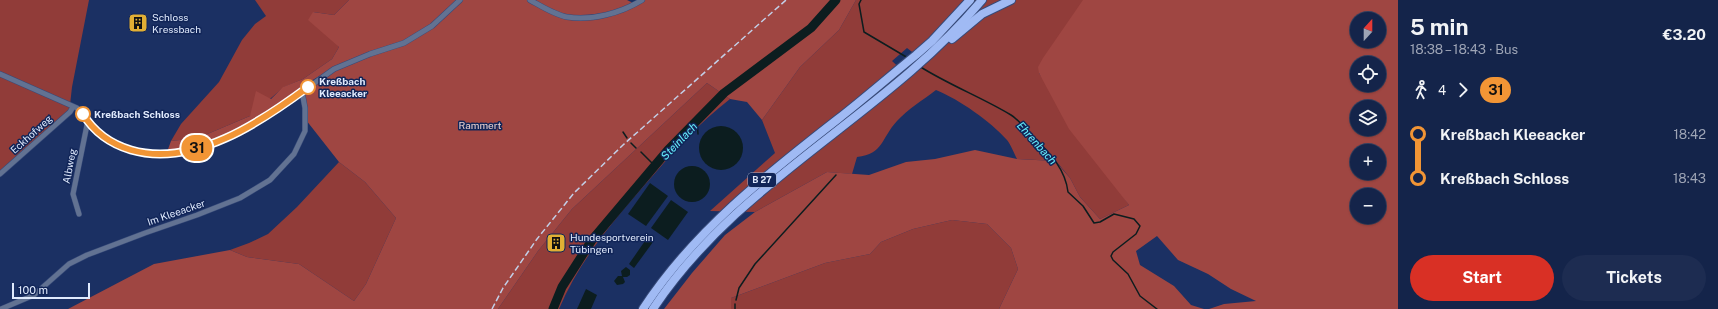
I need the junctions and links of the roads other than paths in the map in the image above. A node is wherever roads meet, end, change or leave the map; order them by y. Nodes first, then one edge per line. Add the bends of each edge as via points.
1 (460, 0) edge
2 (530, 0) edge
3 (642, 0) edge
4 (970, 0) edge
5 (982, 0) edge
6 (1011, 0) edge
7 (926, 58) junction
8 (0, 74) edge
9 (302, 92) junction
10 (73, 106) junction
11 (89, 122) junction
12 (0, 174) edge
13 (79, 214) dead end
14 (1, 309) edge
15 (643, 309) edge
16 (653, 309) edge

1 - 9 street via 432,26 404,42 334,68
2 - 3 street via 566,17 582,18 623,11
4 - 15 highway, B 27 via 916,55 775,168 709,228 680,260
5 - 7 highway, B 27
6 - 7 highway via 982,14
7 - 16 highway, B 27 via 747,203 687,265
8 - 10 street
9 - 11 street via 236,134 184,152 152,154 124,148 102,136
9 - 14 street, Im Kleeacker via 305,130 294,154 270,180 240,198 212,210 87,255 69,264 34,295
10 - 11 street
10 - 12 street, Eckhofweg via 70,112
11 - 13 street, Albweg via 73,194

